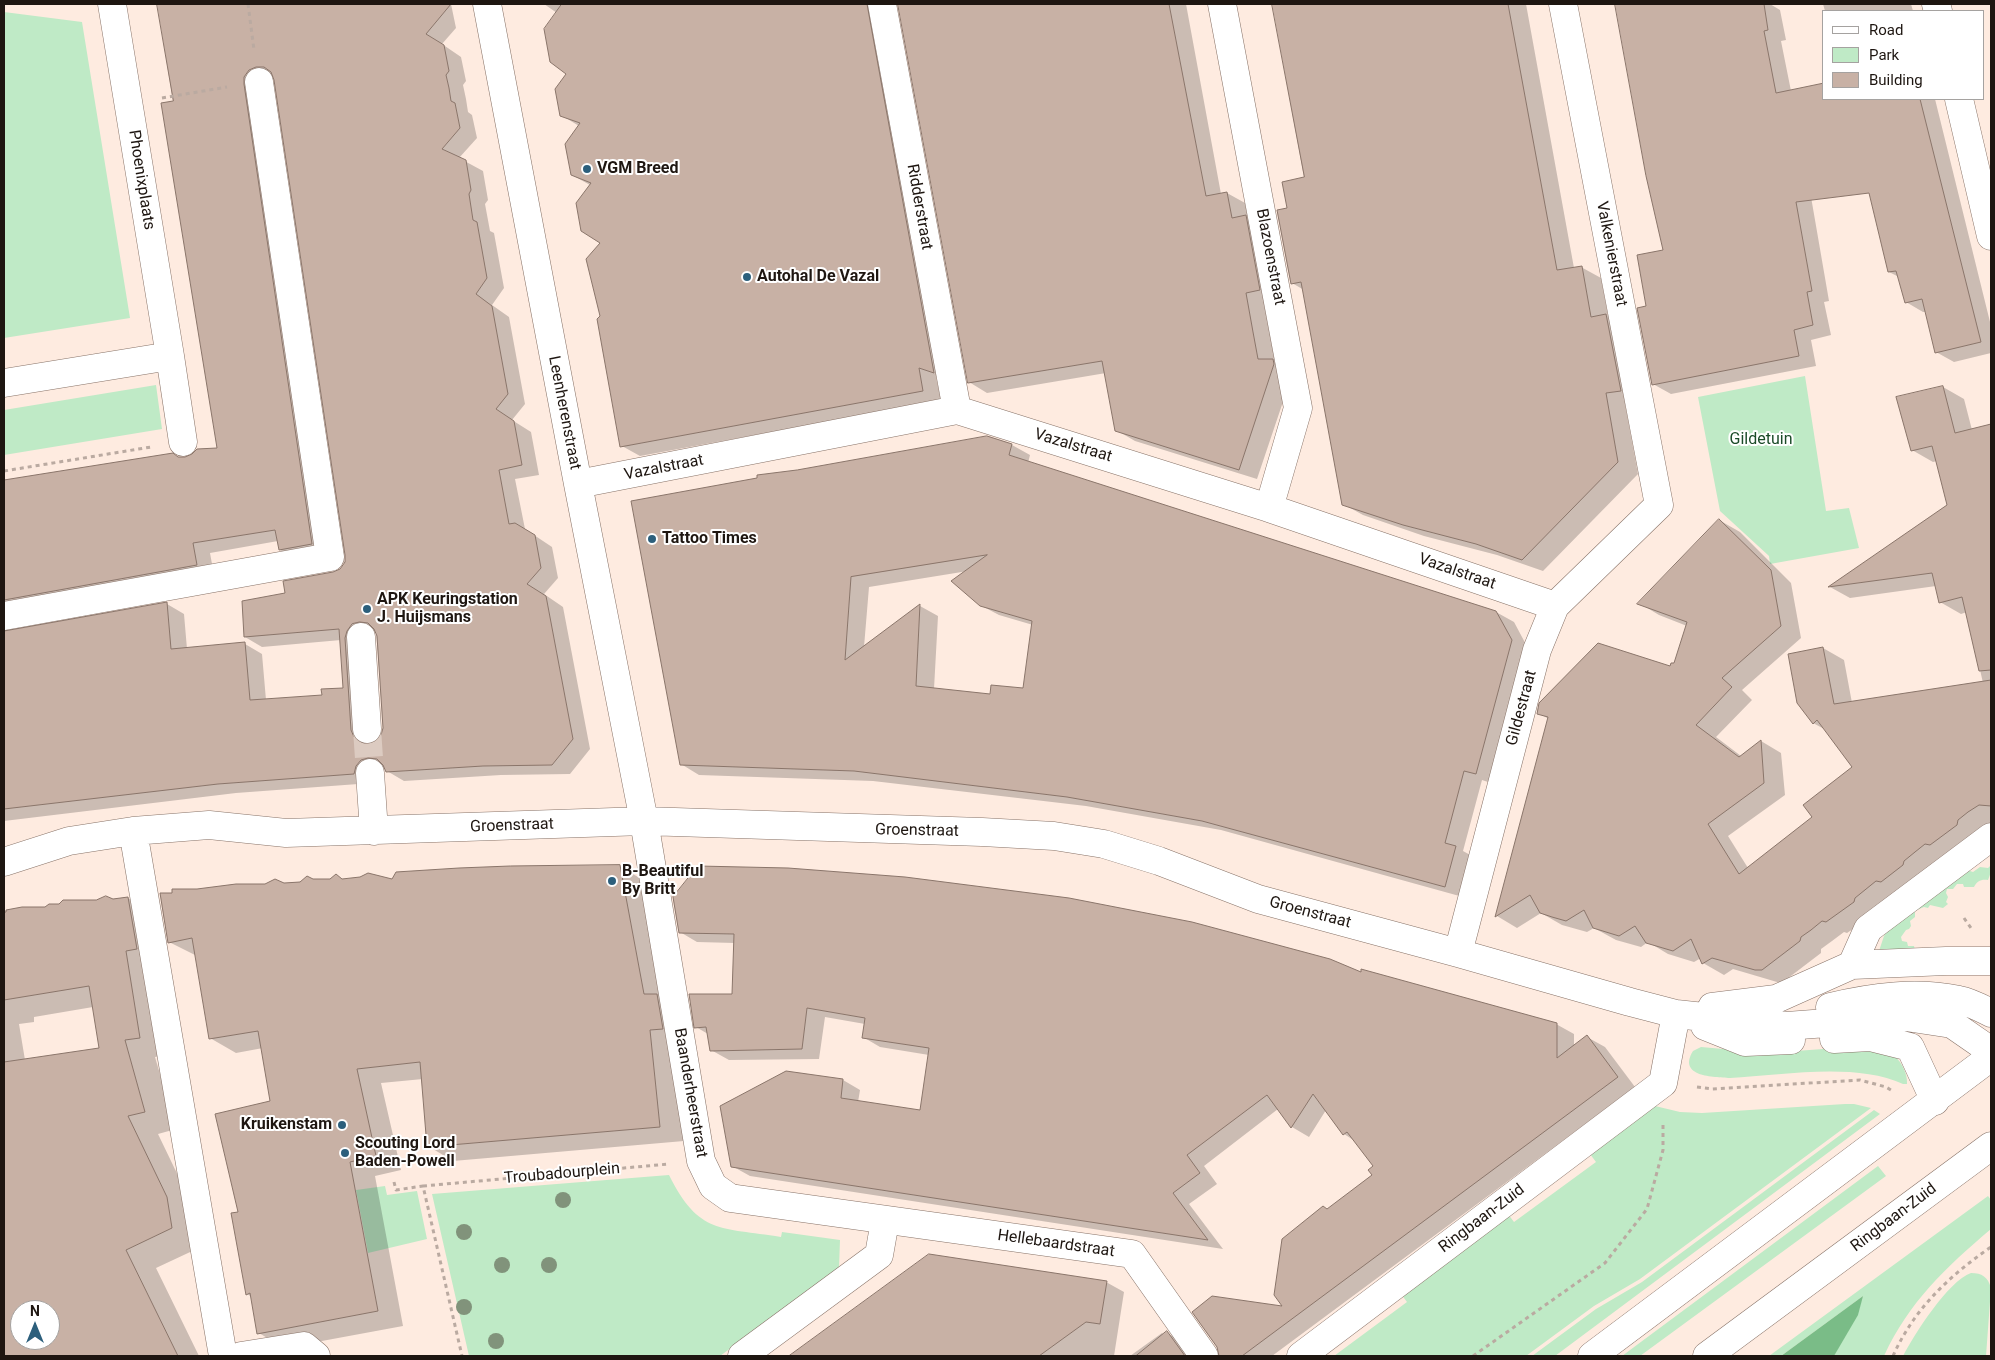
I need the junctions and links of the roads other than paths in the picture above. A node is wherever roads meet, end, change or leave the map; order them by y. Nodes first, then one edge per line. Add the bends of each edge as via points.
1 (112, 4) edge
2 (487, 4) edge
3 (882, 4) edge
4 (1222, 4) edge
5 (1563, 4) edge
6 (259, 82) road end
7 (1959, 100) edge
8 (1991, 236) edge
9 (170, 356) junction
10 (4, 383) edge
11 (957, 410) junction
12 (183, 442) road end
13 (578, 484) junction
14 (1659, 505) joint
15 (1269, 508) junction
16 (1554, 606) junction
17 (4, 616) edge
18 (361, 637) dead end
19 (367, 729) tunnel mouth
20 (370, 773) tunnel mouth
21 (644, 821) junction
22 (133, 831) junction
23 (374, 831) junction
24 (1991, 837) edge
25 (4, 862) edge
26 (1458, 953) junction
27 (1991, 961) edge
28 (1852, 965) junction
29 (1991, 1012) edge
30 (1676, 1014) junction
31 (1787, 1026) junction
32 (1991, 1051) edge
33 (1991, 1057) edge
34 (1927, 1105) junction
35 (1991, 1146) edge
36 (886, 1221) junction
37 (223, 1356) edge
38 (241, 1356) edge
39 (316, 1356) edge
40 (742, 1356) edge
41 (1204, 1356) edge
42 (1301, 1356) edge
43 (1592, 1356) edge
44 (1707, 1356) edge

1 - 9 street, Phoenixplaats
2 - 13 street, Leenherenstraat
3 - 11 street, Ridderstraat
4 - 15 street, Blazoenstraat via 1298,408
5 - 14 street, Valkenierstraat
6 - 17 street via 330,557
7 - 8 street
9 - 10 street
9 - 12 street, Phoenixplaats
11 - 13 street, Vazalstraat
11 - 15 street, Vazalstraat
13 - 21 street, Leenherenstraat
14 - 16 street, Gildestraat
15 - 16 street, Vazalstraat
16 - 26 street, Gildestraat via 1538,650
18 - 19 street
20 - 23 street
21 - 23 street, Groenstraat
21 - 26 street, Groenstraat via 982,832 1104,844 1258,898
21 - 36 street, Baanderheerstraat via 701,1161 712,1186 730,1198
22 - 23 street, Groenstraat via 209,824 286,833
22 - 25 street, Groenstraat via 69,841
22 - 37 street
24 - 28 street via 1868,929
26 - 30 street, Groenstraat
27 - 28 street
28 - 30 street via 1776,999
29 - 31 street via 1960,1000 1906,994 1856,1000 1822,1009
30 - 31 street
30 - 34 street via 1745,1042 1870,1037 1910,1047
30 - 42 street, Ringbaan-Zuid via 1663,1082
31 - 32 street via 1881,1017 1931,1020 1952,1024
33 - 34 street
34 - 43 street
35 - 44 street, Ringbaan-Zuid
36 - 40 street via 879,1255
36 - 41 street, Hellebaardstraat via 1132,1254
38 - 39 street via 304,1346

